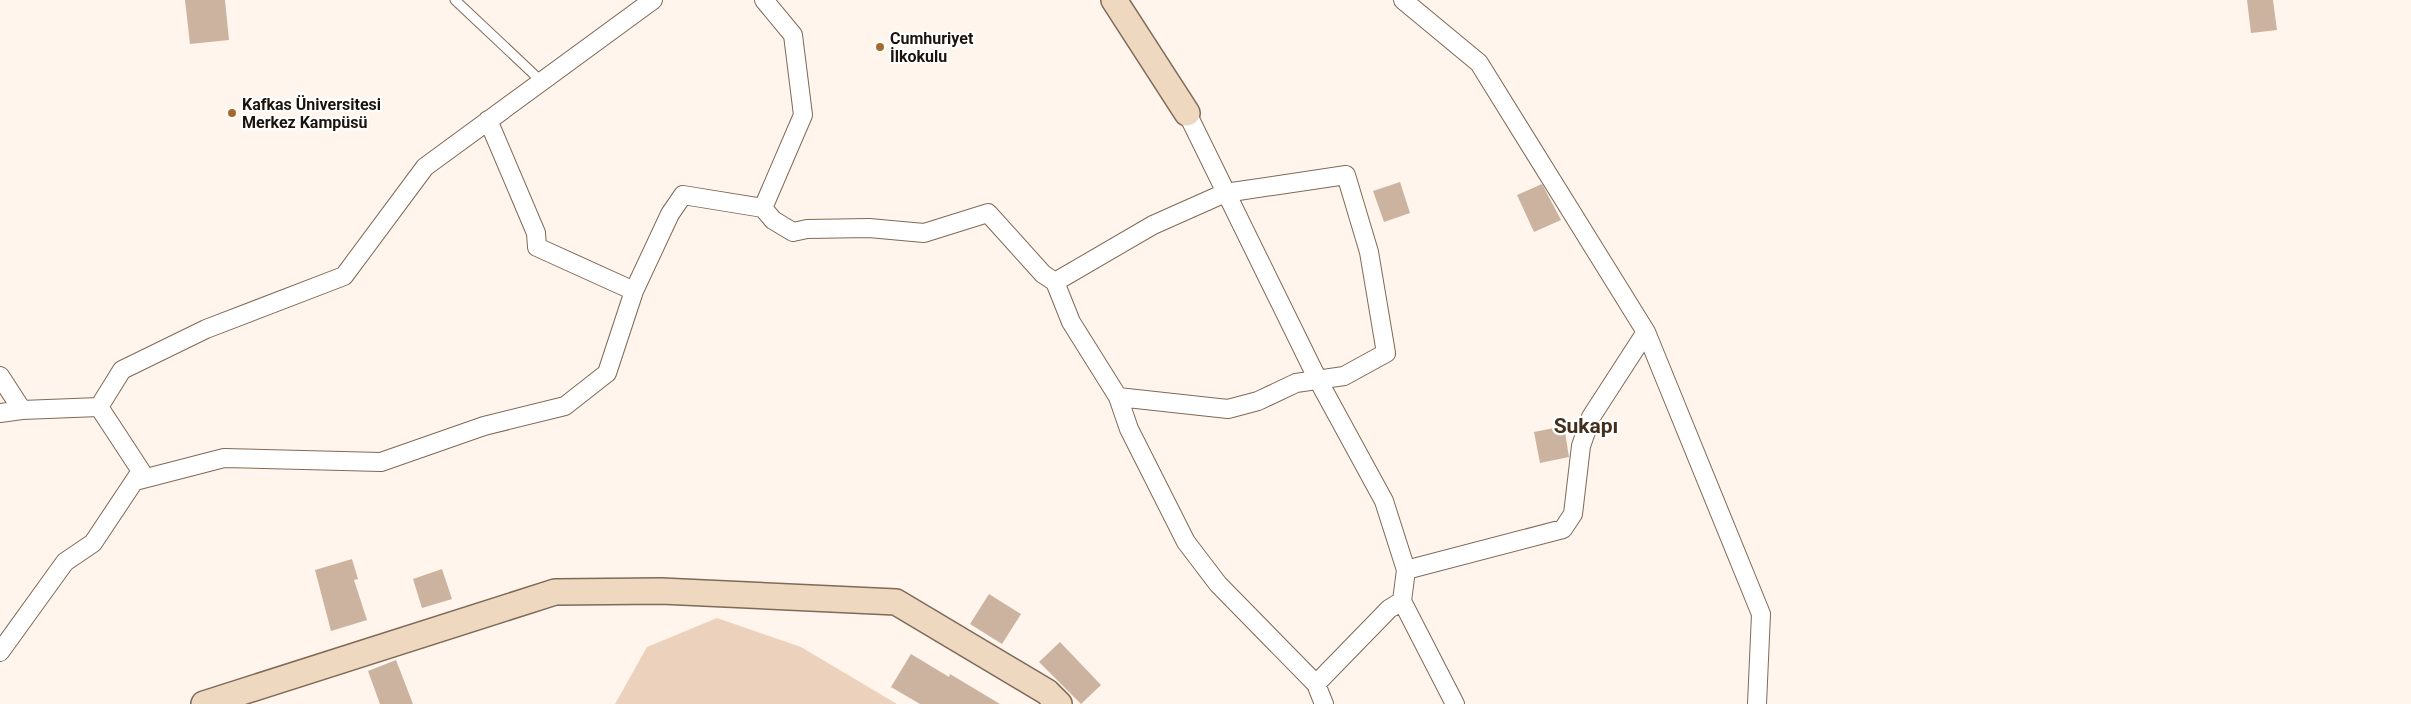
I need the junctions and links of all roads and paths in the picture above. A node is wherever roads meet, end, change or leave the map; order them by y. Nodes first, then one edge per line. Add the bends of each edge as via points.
1 (455, 0) edge
2 (653, 0) edge
3 (764, 0) edge
4 (1114, 0) edge
5 (1403, 0) edge
6 (541, 82) junction
7 (1187, 113) joint
8 (488, 120) junction
9 (1225, 193) junction
10 (763, 208) junction
11 (1055, 282) junction
12 (634, 291) junction
13 (1646, 332) junction
14 (0, 376) edge
15 (1318, 380) junction
16 (1118, 397) junction
17 (100, 406) junction
18 (22, 410) junction
19 (0, 413) edge
20 (135, 481) junction
21 (1406, 570) junction
22 (1402, 601) junction
23 (0, 652) edge
24 (1316, 684) junction
25 (204, 704) edge
26 (1059, 704) edge
27 (1324, 704) edge
28 (1455, 704) edge
29 (1757, 704) edge

1 - 6 lane
2 - 6 street
3 - 10 street via 793,35 803,115
4 - 7 street
5 - 13 street via 1479,63
6 - 8 street
7 - 9 street
8 - 12 street via 536,233 537,247
8 - 17 street via 425,167 344,276 206,328 122,370
9 - 11 street via 1153,224
9 - 15 street
9 - 15 street via 1346,175 1369,252 1386,353 1344,376
10 - 11 street via 773,220 793,232 870,228 924,233 988,213 1043,274
10 - 12 street via 683,195 670,214
11 - 16 street via 1072,322
12 - 20 street via 607,373 565,406 484,426 381,462 224,458
13 - 21 street via 1590,417 1581,446 1573,514 1563,529
13 - 29 street via 1761,614
14 - 18 street
15 - 16 street via 1296,384 1258,401 1228,408
15 - 21 street via 1384,501
16 - 24 street via 1129,429 1186,542 1218,584
17 - 18 street
17 - 20 street via 142,471
18 - 19 street
20 - 23 street via 93,543 65,562
21 - 22 street
22 - 24 street via 1389,609
22 - 28 street
24 - 27 street
25 - 26 street via 555,592 661,591 896,602 1047,692

